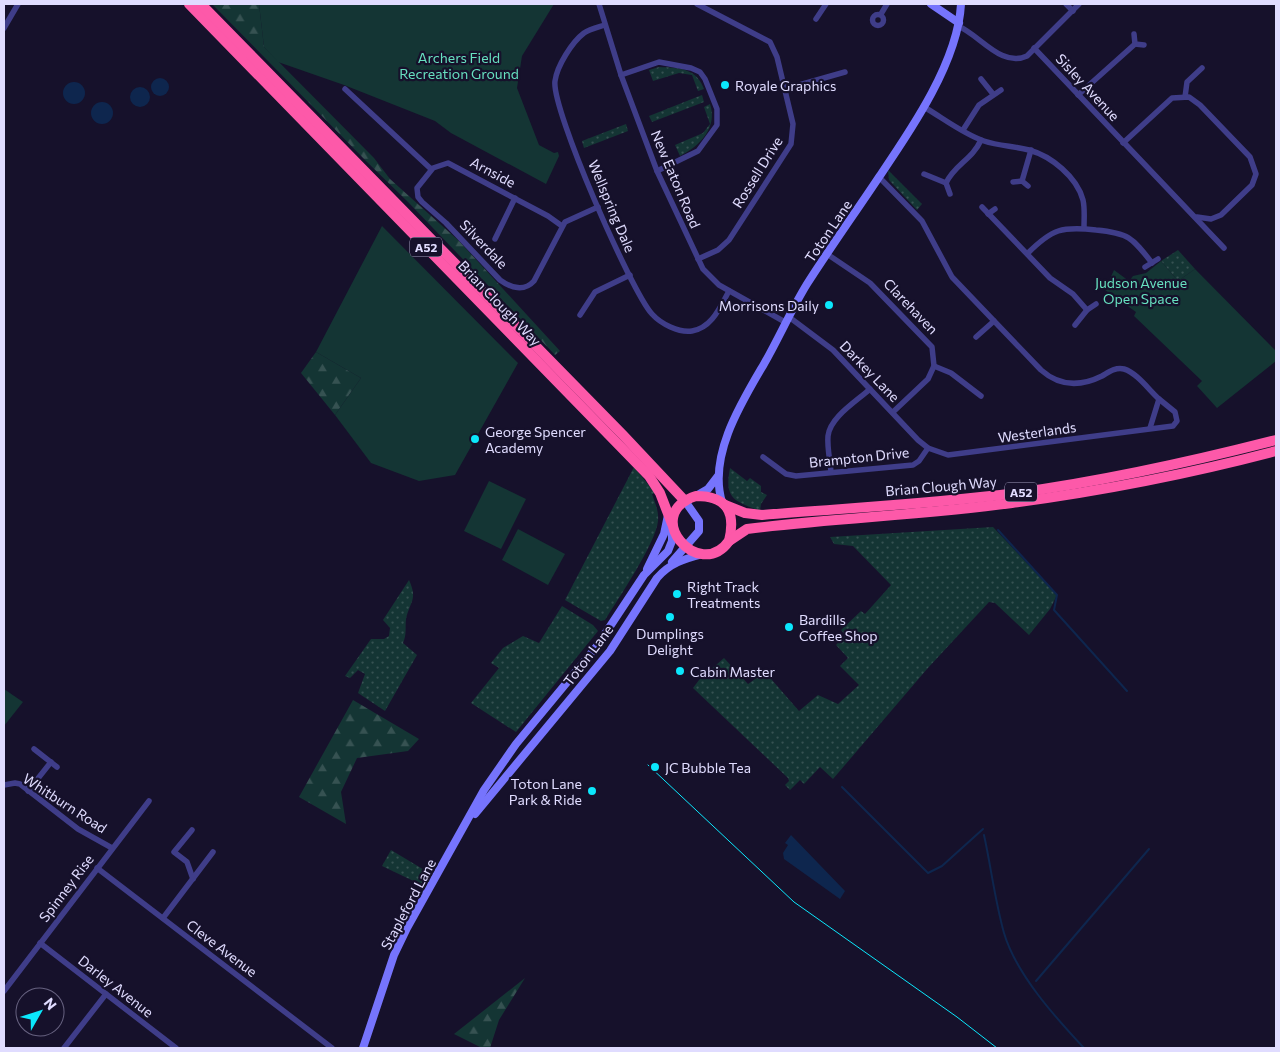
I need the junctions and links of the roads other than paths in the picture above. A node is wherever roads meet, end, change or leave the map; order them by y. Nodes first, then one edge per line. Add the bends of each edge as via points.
1 (18, 4) edge
2 (189, 4) edge
3 (201, 4) edge
4 (600, 4) edge
5 (697, 4) edge
6 (826, 4) edge
7 (887, 4) edge
8 (931, 4) edge
9 (961, 4) edge
10 (1066, 4) edge
11 (1079, 4) edge
12 (1073, 11) junction
13 (881, 14) dead end
14 (816, 19) dead end
15 (958, 24) junction
16 (605, 25) junction
17 (4, 28) edge
18 (1134, 34) dead end
19 (1136, 44) junction
20 (1144, 45) dead end
21 (1034, 48) junction
22 (1202, 68) dead end
23 (845, 72) dead end
24 (621, 75) junction
25 (981, 79) dead end
26 (345, 89) dead end
27 (785, 89) junction
28 (1001, 90) dead end
29 (993, 94) junction
30 (1078, 95) junction
31 (1185, 97) junction
32 (366, 98) dead end
33 (361, 103) junction
34 (924, 107) junction
35 (963, 130) junction
36 (981, 140) junction
37 (1123, 143) junction
38 (1031, 150) junction
39 (431, 170) junction
40 (657, 171) junction
41 (924, 174) dead end
42 (879, 177) junction
43 (1022, 181) junction
44 (1013, 182) dead end
45 (946, 183) junction
46 (1028, 186) dead end
47 (950, 194) dead end
48 (515, 198) junction
49 (598, 207) junction
50 (982, 207) dead end
51 (995, 209) dead end
52 (988, 214) junction
53 (1193, 215) junction
54 (562, 226) junction
55 (1084, 227) junction
56 (490, 230) dead end
57 (1224, 248) dead end
58 (1028, 253) junction
59 (827, 254) junction
60 (1158, 258) dead end
61 (698, 259) junction
62 (1152, 263) junction
63 (1145, 267) dead end
64 (630, 274) junction
65 (729, 291) junction
66 (1096, 304) dead end
67 (1087, 310) junction
68 (580, 315) dead end
69 (787, 320) junction
70 (994, 321) junction
71 (1076, 325) dead end
72 (976, 338) dead end
73 (934, 366) junction
74 (870, 389) junction
75 (982, 396) dead end
76 (1160, 400) junction
77 (893, 412) junction
78 (1150, 428) junction
79 (1276, 440) edge
80 (928, 448) junction
81 (1276, 451) edge
82 (763, 458) dead end
83 (831, 472) junction
84 (786, 474) junction
85 (718, 475) junction
86 (782, 481) dead end
87 (696, 496) junction
88 (685, 501) junction
89 (724, 504) junction
90 (667, 510) junction
91 (672, 526) junction
92 (729, 541) junction
93 (686, 547) junction
94 (703, 554) junction
95 (666, 568) junction
96 (644, 575) junction
97 (34, 749) dead end
98 (51, 762) junction
99 (57, 768) dead end
100 (494, 776) joint
101 (4, 785) edge
102 (500, 785) joint
103 (28, 791) junction
104 (149, 800) dead end
105 (192, 830) dead end
106 (462, 831) junction
107 (112, 848) junction
108 (213, 852) dead end
109 (209, 859) junction
110 (215, 864) dead end
111 (98, 868) junction
112 (193, 878) junction
113 (163, 918) junction
114 (40, 943) junction
115 (4, 991) edge
116 (106, 994) junction
117 (64, 1048) edge
118 (176, 1048) edge
119 (332, 1048) edge
120 (363, 1048) edge

1 - 17 street
2 - 90 highway, Brian Clough Way / A52 via 648,476 656,485
3 - 88 highway, Brian Clough Way / A52
4 - 16 street, New Eaton Road
5 - 27 street, Rossell Drive via 766,38 775,50
6 - 14 street
7 - 13 street
8 - 15 main road
9 - 15 main road, Toton Lane
10 - 12 street
11 - 12 street
12 - 21 street
15 - 21 street via 1008,59 1021,59
15 - 34 main road, Toton Lane
16 - 24 street, New Eaton Road
16 - 49 street, Wellspring Dale via 587,31 575,43 557,74 555,86 557,100
18 - 19 street
19 - 20 street
19 - 30 street
21 - 30 street, Sisley Avenue
22 - 31 street via 1187,82
23 - 27 street
24 - 40 street, New Eaton Road
24 - 40 street via 659,62 688,66 703,75 717,109 717,125 695,154
25 - 29 street
26 - 33 street
27 - 61 street, Rossell Drive via 793,124 791,144 729,240 718,250
28 - 29 street
29 - 35 street via 979,105
30 - 37 street, Sisley Avenue
31 - 37 street via 1168,101
31 - 53 street via 1200,105 1250,157 1256,174 1252,185 1216,217 1206,219
32 - 33 street
33 - 39 street
34 - 35 street
34 - 42 main road, Toton Lane
35 - 36 street
36 - 38 street
36 - 45 street via 973,155 952,171
37 - 53 street, Sisley Avenue
38 - 43 street
38 - 55 street via 1046,156 1073,181 1083,199
39 - 48 street, Arnside via 451,164
39 - 54 street, Silverdale via 417,188 418,197 500,280 511,287 523,288 534,281
40 - 61 street, New Eaton Road
41 - 45 street
42 - 59 main road, Toton Lane
42 - 70 street, Westerlands via 922,222 952,278
43 - 44 street
43 - 46 street
45 - 47 street
48 - 54 street, Arnside
48 - 56 street via 496,236
49 - 54 street via 568,219
49 - 64 street, Wellspring Dale
50 - 52 street
51 - 52 street
52 - 58 street
53 - 57 street, Sisley Avenue
55 - 58 street via 1068,227 1049,234
55 - 62 street via 1124,234
58 - 67 street via 1050,278 1073,294
59 - 69 main road, Toton Lane
59 - 73 street, Clarehaven via 870,283 927,340 934,354
60 - 62 street
61 - 65 street, New Eaton Road via 710,277
62 - 63 street
64 - 65 street, Wellspring Dale via 650,313 680,331 693,331 710,323
64 - 68 street via 595,292
65 - 69 street, New Eaton Road
66 - 67 street
67 - 71 street
69 - 74 street, Darkey Lane via 824,342
69 - 85 main road, Toton Lane via 737,413
70 - 72 street
70 - 76 street, Westerlands via 1052,379 1080,384 1116,368 1122,369
73 - 75 street via 951,372
73 - 77 street via 924,383
74 - 77 street, Darkey Lane
74 - 83 street via 836,419 830,429
76 - 78 street
76 - 78 street, Westerlands via 1175,412 1177,421 1168,428
77 - 80 street, Darkey Lane
78 - 80 street, Westerlands via 962,454 948,455
79 - 89 highway, Brian Clough Way / A52 via 1114,477 1014,493 762,515 745,513
80 - 83 street, Brampton Drive via 920,461 913,465
81 - 92 highway, Brian Clough Way / A52 via 1107,490 1010,504 747,529
82 - 84 street
83 - 84 street, Brampton Drive
84 - 86 street
85 - 87 main road via 708,489
85 - 89 main road, Toton Lane
87 - 88 highway
87 - 89 highway, Brian Clough Way
88 - 91 highway via 676,511
88 - 93 main road via 700,526
89 - 92 highway via 732,519
90 - 91 highway, Brian Clough Way / A52
90 - 96 main road via 664,534
91 - 93 highway, Brian Clough Way
91 - 96 main road, Toton Lane via 668,551
92 - 94 highway, Brian Clough Way via 720,549
93 - 94 highway
93 - 95 main road
94 - 95 main road, Toton Lane
95 - 102 main road, Toton Lane via 610,651
96 - 100 main road, Toton Lane via 597,646 516,744
97 - 98 street
98 - 99 street
98 - 103 street
100 - 106 main road, Stapleford Lane
101 - 103 street, Whitburn Road via 15,783
102 - 106 main road, Stapleford Lane
103 - 107 street, Whitburn Road via 78,829
104 - 107 street, Spinney Rise
105 - 112 street via 174,852 187,862
106 - 120 main road, Stapleford Lane via 400,943
107 - 111 street, Spinney Rise
108 - 109 street
109 - 110 street
109 - 112 street
111 - 113 street, Cleve Avenue
111 - 114 street, Spinney Rise
112 - 113 street
113 - 119 street, Cleve Avenue
114 - 115 street, Spinney Rise
114 - 116 street, Darley Avenue
116 - 117 street
116 - 118 street, Darley Avenue

